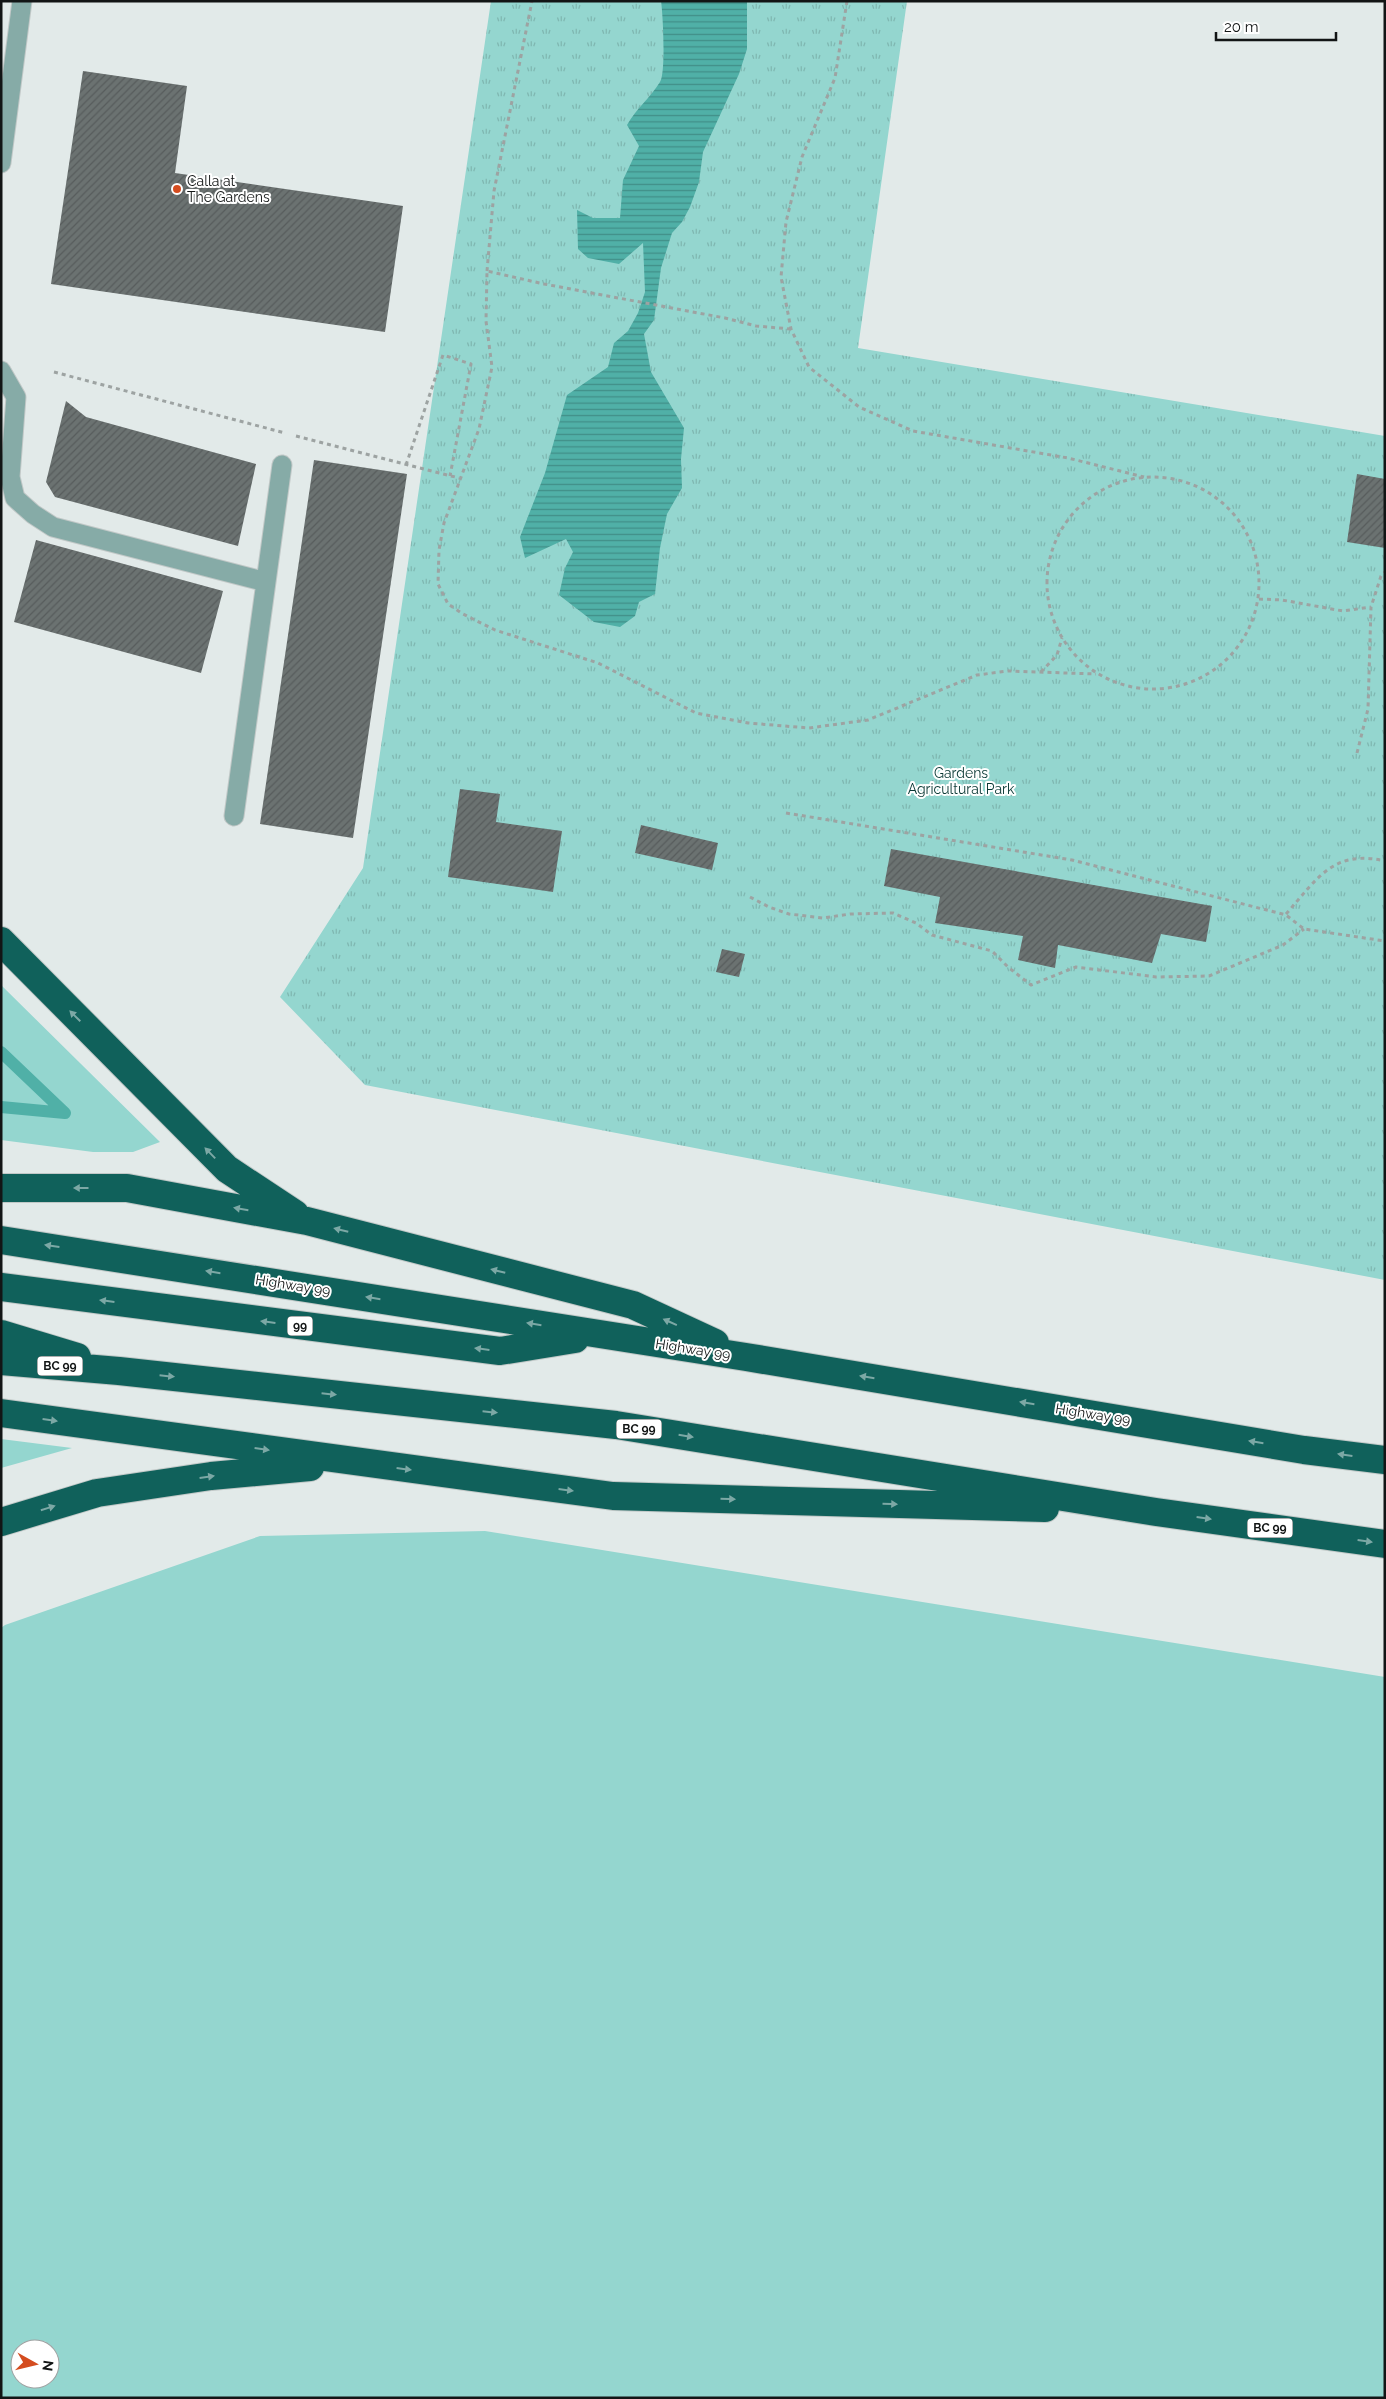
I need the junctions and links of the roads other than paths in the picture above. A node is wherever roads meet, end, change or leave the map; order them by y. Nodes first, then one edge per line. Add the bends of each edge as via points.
1 (22, 1) edge
2 (1, 163) edge
3 (1, 371) edge
4 (282, 465) dead end
5 (266, 582) junction
6 (234, 816) dead end
7 (1, 940) edge
8 (1, 1188) edge
9 (307, 1221) junction
10 (1, 1240) edge
11 (1, 1287) edge
12 (1, 1334) edge
13 (599, 1335) junction
14 (746, 1357) junction
15 (1, 1361) edge
16 (119, 1371) junction
17 (1, 1413) edge
18 (1385, 1460) edge
19 (356, 1462) junction
20 (1156, 1512) junction
21 (1, 1522) edge
22 (1385, 1544) edge

1 - 2 lane
3 - 5 lane via 16,398 10,477 15,498 33,514 53,528
4 - 5 lane
5 - 6 lane
9 -> 7 highway via 226,1169
9 -> 8 highway via 127,1188
14 -> 9 highway via 633,1305
13 -> 10 highway, Highway 99
13 -> 11 highway, 99 via 500,1351
12 - 16 highway
13 - 14 highway, Highway 99
18 -> 14 highway, Highway 99 via 1304,1450
15 - 16 highway, BC 99
16 -> 20 highway, BC 99 via 616,1425
17 -> 19 highway
19 -> 20 highway via 613,1496
21 -> 19 highway via 97,1493 211,1476
20 -> 22 highway, BC 99

